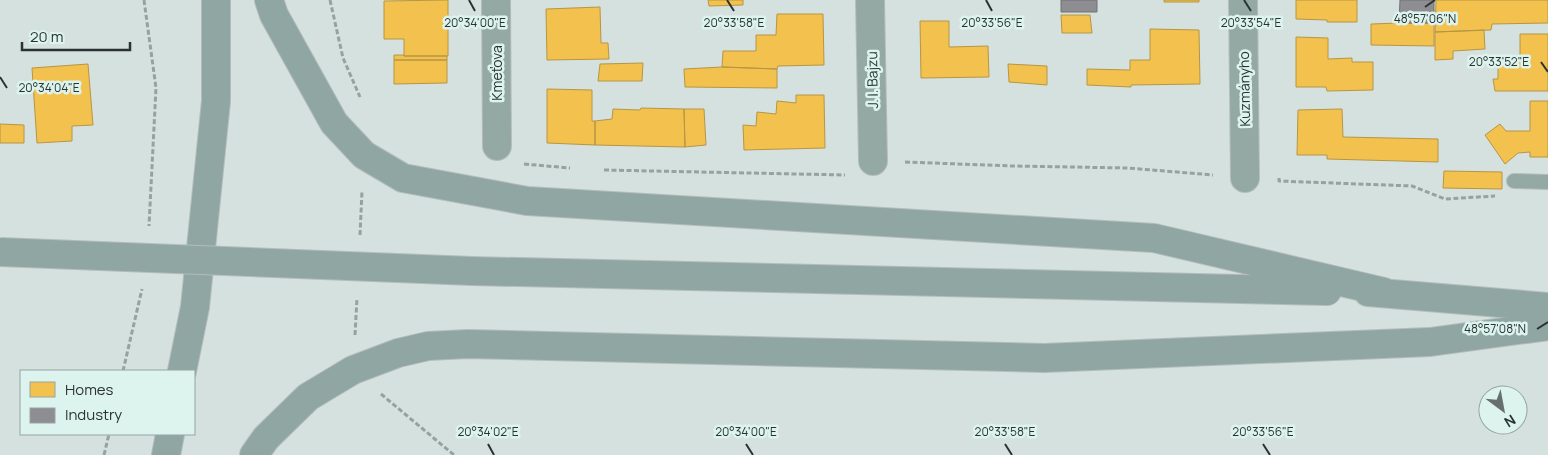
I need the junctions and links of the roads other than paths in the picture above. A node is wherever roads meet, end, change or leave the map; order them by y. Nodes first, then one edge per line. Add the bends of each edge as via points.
1 (216, 0) edge
2 (269, 0) edge
3 (496, 0) edge
4 (870, 0) edge
5 (1243, 0) edge
6 (496, 146) road end
7 (873, 161) road end
8 (1245, 178) road end
9 (1514, 182) road end
10 (1548, 182) edge
11 (0, 252) edge
12 (1384, 292) junction
13 (1548, 306) edge
14 (1548, 326) edge
15 (182, 370) edge
16 (170, 435) edge
17 (166, 455) edge
18 (254, 455) edge

1 - 15 main road via 216,101 195,307
2 - 12 main road via 274,15 334,123 364,155 403,178 527,201 1154,238
3 - 6 street, Kmeťova
4 - 7 street, J. I. Bajzu
5 - 8 street, Kuzmányho
9 - 10 lane
11 - 12 main road, bridge via 472,271
12 - 13 main road
14 - 18 main road via 1430,342 1044,358 476,344 428,346 353,370 308,397 266,438
16 - 17 main road

